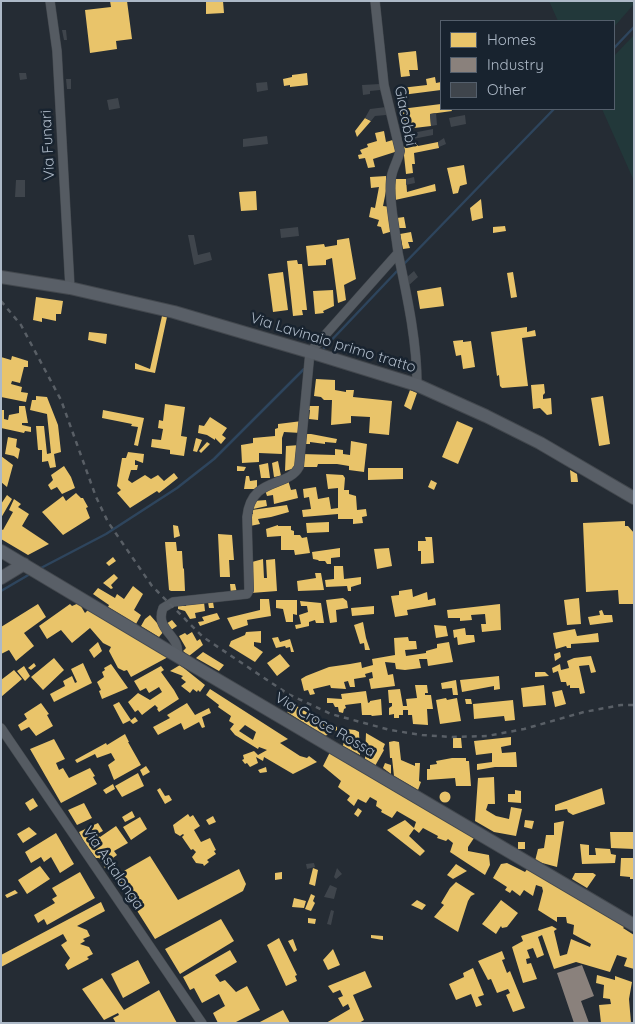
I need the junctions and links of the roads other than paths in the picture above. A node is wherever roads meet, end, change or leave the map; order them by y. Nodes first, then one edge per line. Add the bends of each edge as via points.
1 (50, 1) edge
2 (375, 1) edge
3 (399, 257) junction
4 (1, 277) edge
5 (70, 288) junction
6 (310, 352) junction
7 (417, 385) junction
8 (634, 498) edge
9 (1, 551) edge
10 (26, 565) junction
11 (1, 578) edge
12 (177, 656) junction
13 (1, 728) edge
14 (634, 925) edge
15 (202, 1023) edge

1 - 5 street, Via Funari via 57,51
2 - 3 street, Giacobbi via 384,85 400,152 392,174
3 - 6 street
3 - 7 street, Giacobbi via 410,311
4 - 5 main road, Via Lavinaio primo tratto
5 - 6 main road, Via Lavinaio primo tratto via 174,312
6 - 7 main road, Via Lavinaio primo tratto
6 - 12 street via 299,468 292,475 266,486 248,507 249,590 244,595 173,602 163,608 160,621 175,641
7 - 8 main road, Via Lavinaio primo tratto via 540,442
9 - 10 main road, Via Croce Rossa
10 - 11 main road
10 - 12 main road, Via Croce Rossa
12 - 14 main road, Via Croce Rossa
13 - 15 street, Via Astalonga

